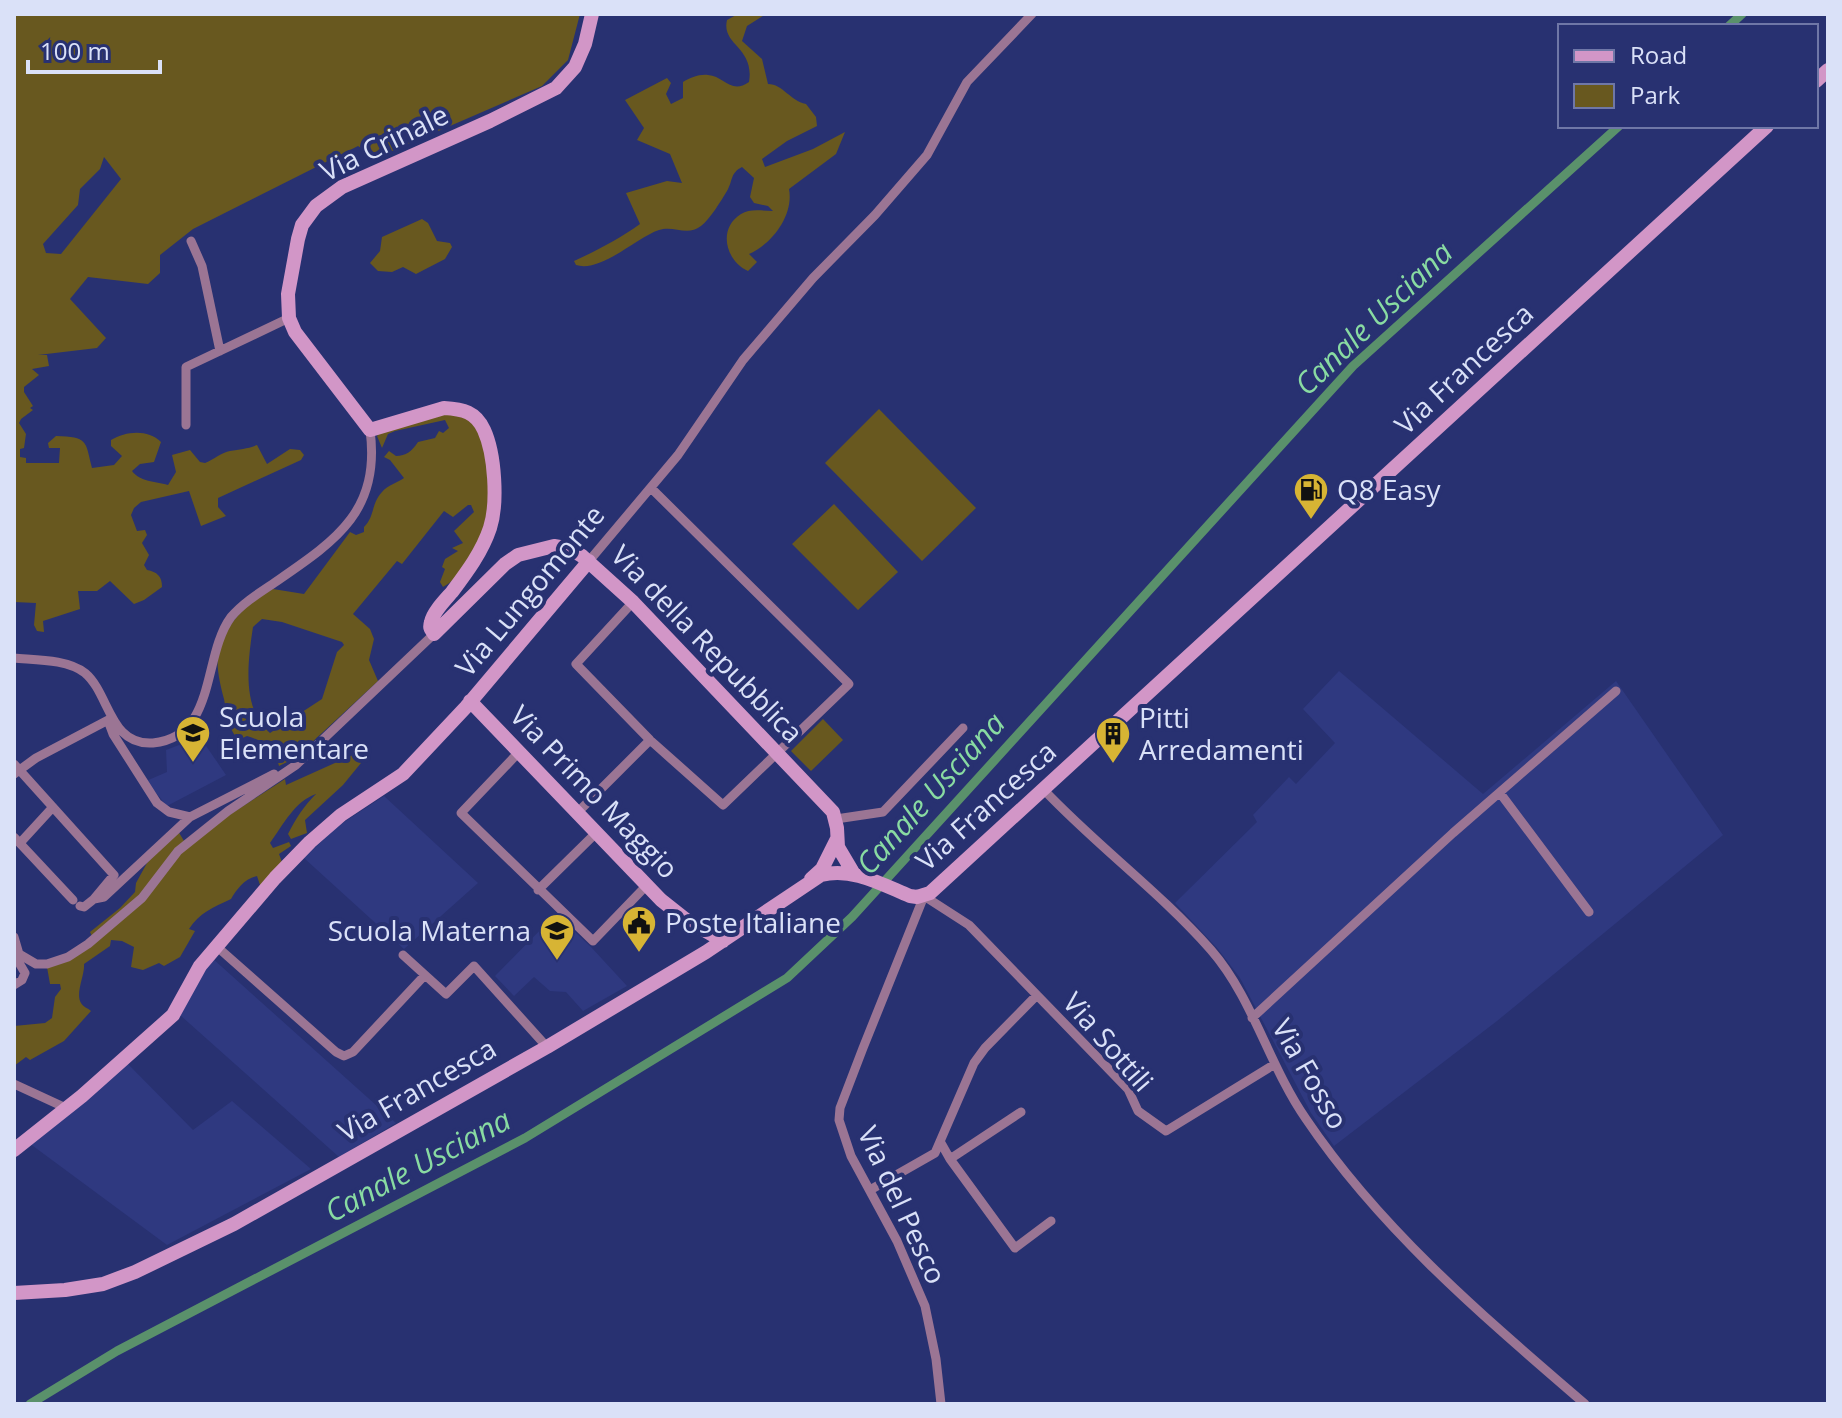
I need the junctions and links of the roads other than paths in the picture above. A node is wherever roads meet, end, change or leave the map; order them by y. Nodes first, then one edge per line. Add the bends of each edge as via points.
1 (592, 14) edge
2 (1032, 14) edge
3 (1765, 128) edge
4 (191, 241) dead end
5 (289, 318) junction
6 (220, 351) junction
7 (186, 425) dead end
8 (370, 430) junction
9 (651, 488) junction
10 (589, 561) junction
11 (633, 602) junction
12 (434, 634) junction
13 (14, 658) edge
14 (1616, 691) dead end
15 (468, 704) junction
16 (112, 718) junction
17 (963, 728) dead end
18 (650, 740) junction
19 (520, 751) junction
20 (777, 752) junction
21 (296, 765) junction
22 (16, 769) edge
23 (1044, 790) junction
24 (1500, 793) junction
25 (53, 807) junction
26 (578, 812) junction
27 (190, 817) junction
28 (836, 819) junction
29 (597, 832) junction
30 (17, 840) edge
31 (835, 846) junction
32 (836, 873) junction
33 (854, 874) junction
34 (808, 881) junction
35 (646, 886) junction
36 (538, 890) junction
37 (917, 896) junction
38 (94, 899) junction
39 (1589, 912) dead end
40 (14, 937) edge
41 (723, 941) junction
42 (215, 945) junction
43 (19, 954) junction
44 (403, 955) dead end
45 (425, 975) junction
46 (14, 985) edge
47 (1037, 995) junction
48 (1252, 1018) junction
49 (547, 1047) junction
50 (1275, 1064) junction
51 (14, 1084) edge
52 (66, 1108) junction
53 (1021, 1112) dead end
54 (941, 1143) junction
55 (14, 1150) edge
56 (950, 1159) junction
57 (870, 1190) junction
58 (1051, 1221) dead end
59 (14, 1293) edge
60 (941, 1404) edge
61 (1585, 1404) edge

1 - 5 street, Via Crinale via 575,67 556,88 342,187 316,206 298,239
2 - 9 street, Via Lungomonte via 967,82 933,146 909,177 743,360
3 - 23 street, Via Francesca
4 - 6 street via 202,266
5 - 6 street
5 - 8 street
6 - 7 street via 186,367
8 - 12 street via 456,408 479,420 487,437 494,494 490,528 433,617
8 - 16 street via 373,469 360,506 336,537 235,613 220,638 191,725 172,738 144,743 129,737
9 - 10 street, Via Lungomonte
9 - 20 street via 849,684
10 - 11 street, Via della Repubblica
10 - 12 street, Via della Repubblica via 560,546 518,555
10 - 15 street, Via Lungomonte
11 - 18 street via 576,664
11 - 20 street, Via della Repubblica
12 - 21 street, Via della Repubblica
13 - 16 street via 80,670 94,682
14 - 24 street
15 - 19 street, Via Primo Maggio
15 - 42 street, Via Lungomonte via 403,774 310,842
16 - 22 street
16 - 27 street via 113,734 153,799 169,812
17 - 28 street via 883,812
18 - 20 street via 723,805
18 - 26 street
19 - 26 street, Via Primo Maggio
19 - 36 street via 461,813
20 - 28 street, Via della Repubblica
21 - 27 street, Via della Repubblica
21 - 43 street, Via della Repubblica via 200,832 142,898 88,944 47,964
22 - 25 street
23 - 37 street, Via Francesca via 938,887
23 - 48 street, Via Fosso via 1213,952
24 - 39 street
24 - 48 street
25 - 30 street
25 - 38 street via 114,875
26 - 29 street, Via Primo Maggio
27 - 38 street, Via della Repubblica via 126,878
28 - 31 street
29 - 35 street, Via Primo Maggio
29 - 36 street
30 - 38 street, Via della Repubblica via 76,903 84,907
31 - 32 street
31 - 33 street
31 - 34 street
32 - 33 street, Via Francesca
32 - 34 street, Via Francesca
33 - 37 street, Via Francesca
34 - 41 street, Via Francesca
35 - 36 street via 593,941
35 - 41 street, Via Primo Maggio via 672,910
37 - 47 street, Via Sottili via 969,925
37 - 57 street, Via del Pesco via 840,1108 845,1141
40 - 43 street
41 - 49 street, Via Francesca
42 - 45 street via 344,1056
42 - 52 street, Via Lungomonte via 173,1015
43 - 46 street via 25,973
44 - 45 street
45 - 49 street via 446,994 474,966
47 - 50 street, Via Sottili via 1128,1089 1138,1111 1166,1131
47 - 54 street via 974,1063
48 - 50 street, Via Fosso
49 - 59 street, Via Francesca via 234,1224 135,1272 85,1288
50 - 61 street, Via Fosso via 1305,1117 1403,1238
51 - 52 street
52 - 55 street, Via Lungomonte
53 - 56 street
54 - 56 street
54 - 57 street via 935,1153
56 - 58 street via 1015,1248
57 - 60 street, Via del Pesco via 925,1306

